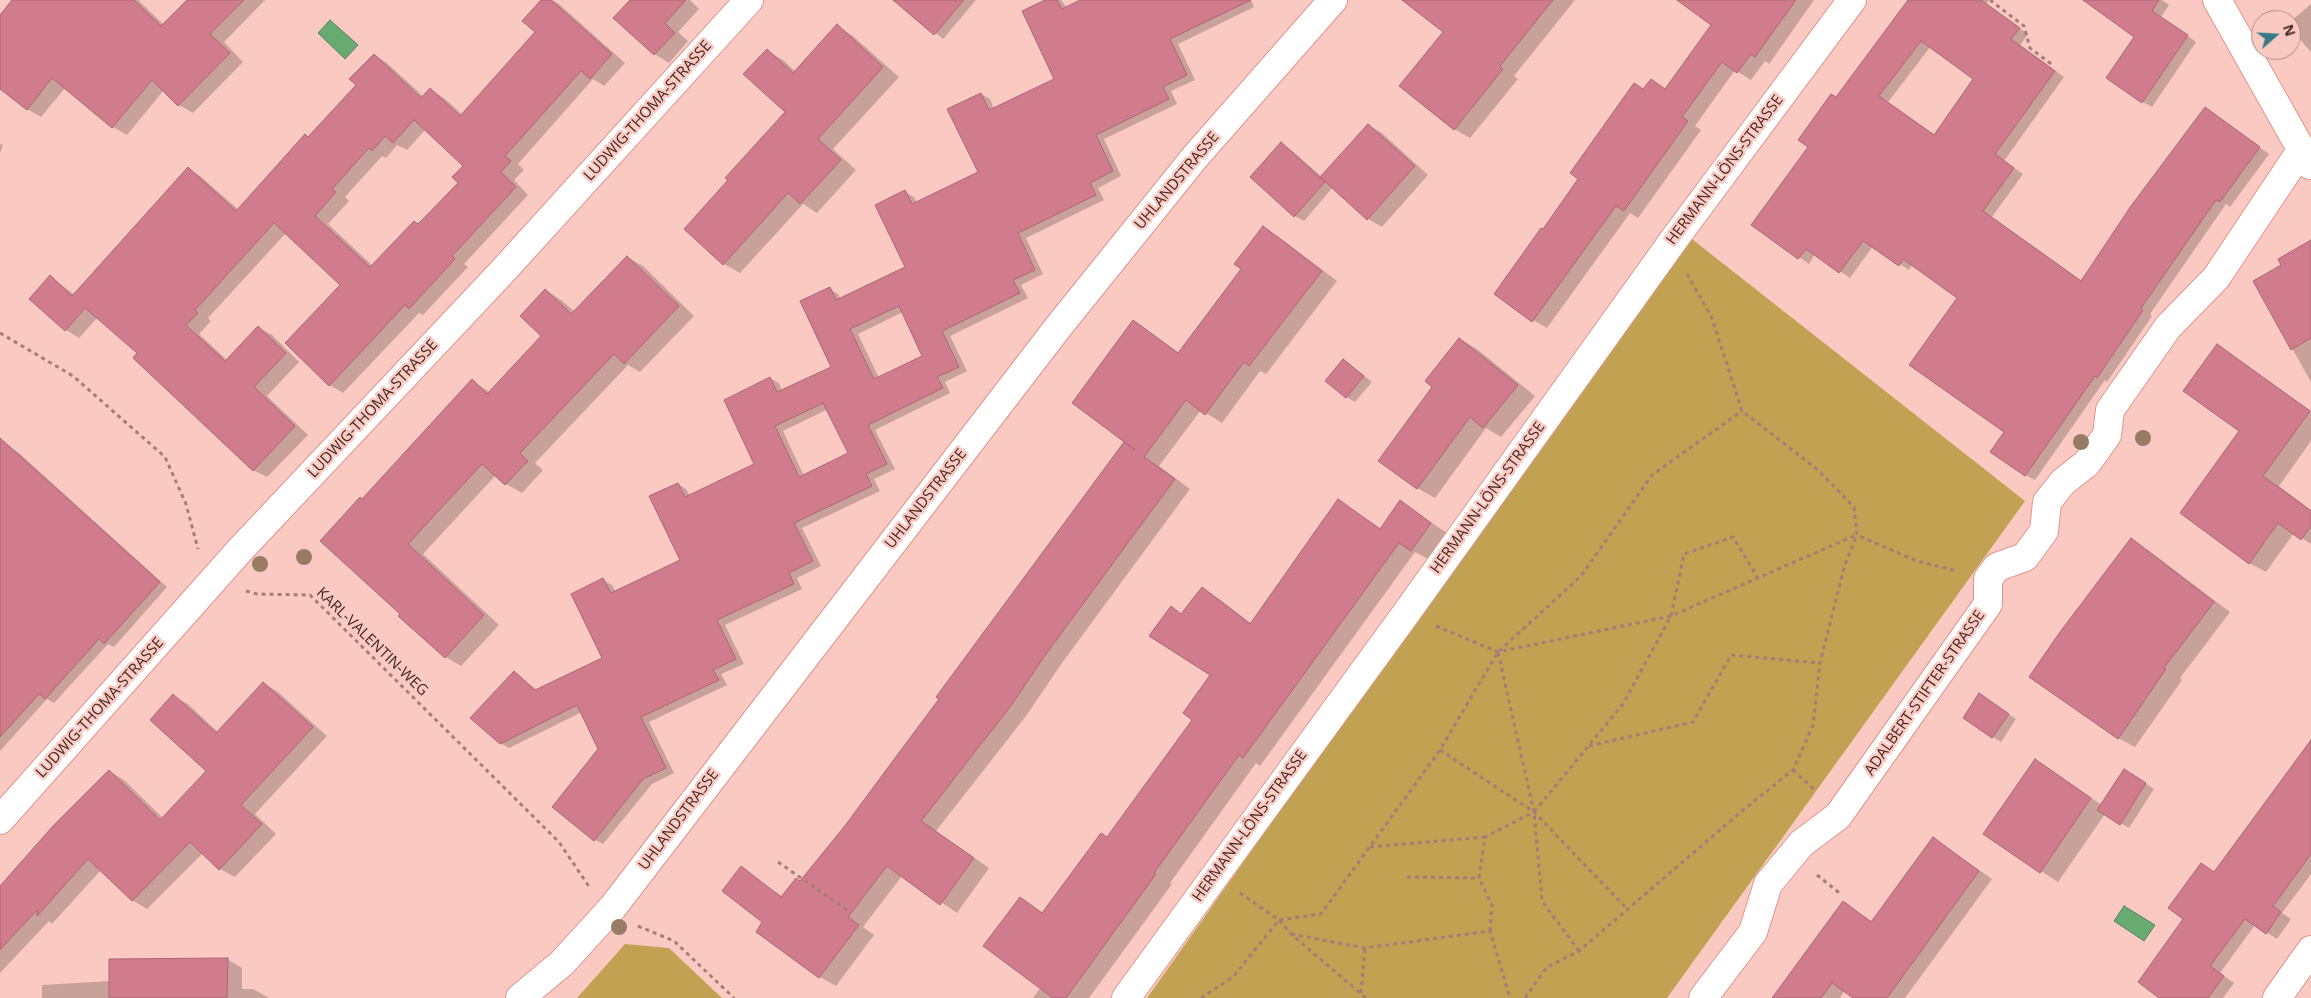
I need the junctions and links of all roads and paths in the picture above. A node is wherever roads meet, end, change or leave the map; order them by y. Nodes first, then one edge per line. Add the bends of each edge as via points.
1 (749, 0) edge
2 (1334, 0) edge
3 (1852, 0) edge
4 (1990, 0) edge
5 (2217, 0) edge
6 (2054, 66) dead end
7 (2306, 157) edge
8 (1674, 238) junction
9 (0, 333) edge
10 (1742, 411) junction
11 (1857, 535) junction
12 (221, 572) junction
13 (1758, 578) junction
14 (1988, 579) junction
15 (1407, 612) junction
16 (1671, 616) junction
17 (1498, 652) junction
18 (1820, 663) junction
19 (1588, 747) junction
20 (1440, 750) junction
21 (1534, 812) junction
22 (0, 820) edge
23 (1486, 836) junction
24 (1370, 847) junction
25 (778, 862) dead end
26 (1816, 874) dead end
27 (1216, 875) junction
28 (1407, 877) dead end
29 (1479, 878) junction
30 (1842, 895) dead end
31 (613, 906) junction
32 (1628, 910) junction
33 (850, 912) dead end
34 (1279, 920) junction
35 (1490, 931) junction
36 (1291, 934) junction
37 (1365, 948) junction
38 (2311, 950) edge
39 (1579, 951) junction
40 (1361, 994) junction
41 (520, 998) edge
42 (734, 998) edge
43 (1126, 998) edge
44 (1201, 998) edge
45 (1366, 998) edge
46 (1510, 998) edge
47 (1525, 998) edge
48 (1703, 998) edge
49 (2277, 998) edge

1 - 12 street, LUDWIG-THOMA-STRASSE via 502,272
2 - 31 street, UHLANDSTRASSE via 1195,157 1059,326
3 - 8 street, HERMANN-LÖNS-STRASSE
4 - 6 path via 2024,26 2030,48
5 - 7 street
7 - 14 street via 2216,278 2168,327 2110,410 2107,435 2087,463 2062,482 2047,502 2044,531 2025,557 1997,567
8 - 10 path via 1687,274 1712,318
8 - 15 street, HERMANN-LÖNS-STRASSE
9 - 12 path, KARL-VALENTIN-WEG via 73,376 165,457 186,504 199,552
10 - 11 path via 1818,470 1854,507
10 - 17 path via 1652,475 1581,576
11 - 13 path
11 - 14 path via 1917,561
11 - 18 path via 1845,564
12 - 22 street, LUDWIG-THOMA-STRASSE
12 - 31 path, KARL-VALENTIN-WEG via 238,588 257,594 310,595 559,842 583,880
13 - 16 path
13 - 16 path via 1733,537 1684,554
14 - 48 street, ADALBERT-STIFTER-STRASSE via 1988,604 1838,816 1802,843 1768,884 1753,932
15 - 17 path
15 - 27 street, HERMANN-LÖNS-STRASSE
16 - 17 path
16 - 19 path via 1623,704
17 - 20 path
17 - 21 path
18 - 19 path via 1731,655 1693,722
18 - 32 path via 1813,726 1793,770
19 - 21 path
20 - 21 path
20 - 24 path
21 - 23 path
21 - 32 path
21 - 39 path via 1542,900
23 - 24 path
23 - 29 path
24 - 34 path via 1321,914
25 - 33 path
26 - 30 path
27 - 34 path
27 - 43 street, HERMANN-LÖNS-STRASSE
28 - 29 path
29 - 35 path via 1492,905
31 - 41 street, UHLANDSTRASSE via 562,963
31 - 42 path, KARL-VALENTIN-WEG via 643,929 674,941
32 - 39 path
34 - 36 path
34 - 44 path via 1233,977
35 - 37 path
35 - 46 path
36 - 37 path
36 - 40 path
37 - 40 path
38 - 49 street
39 - 47 path via 1546,966
40 - 45 path

